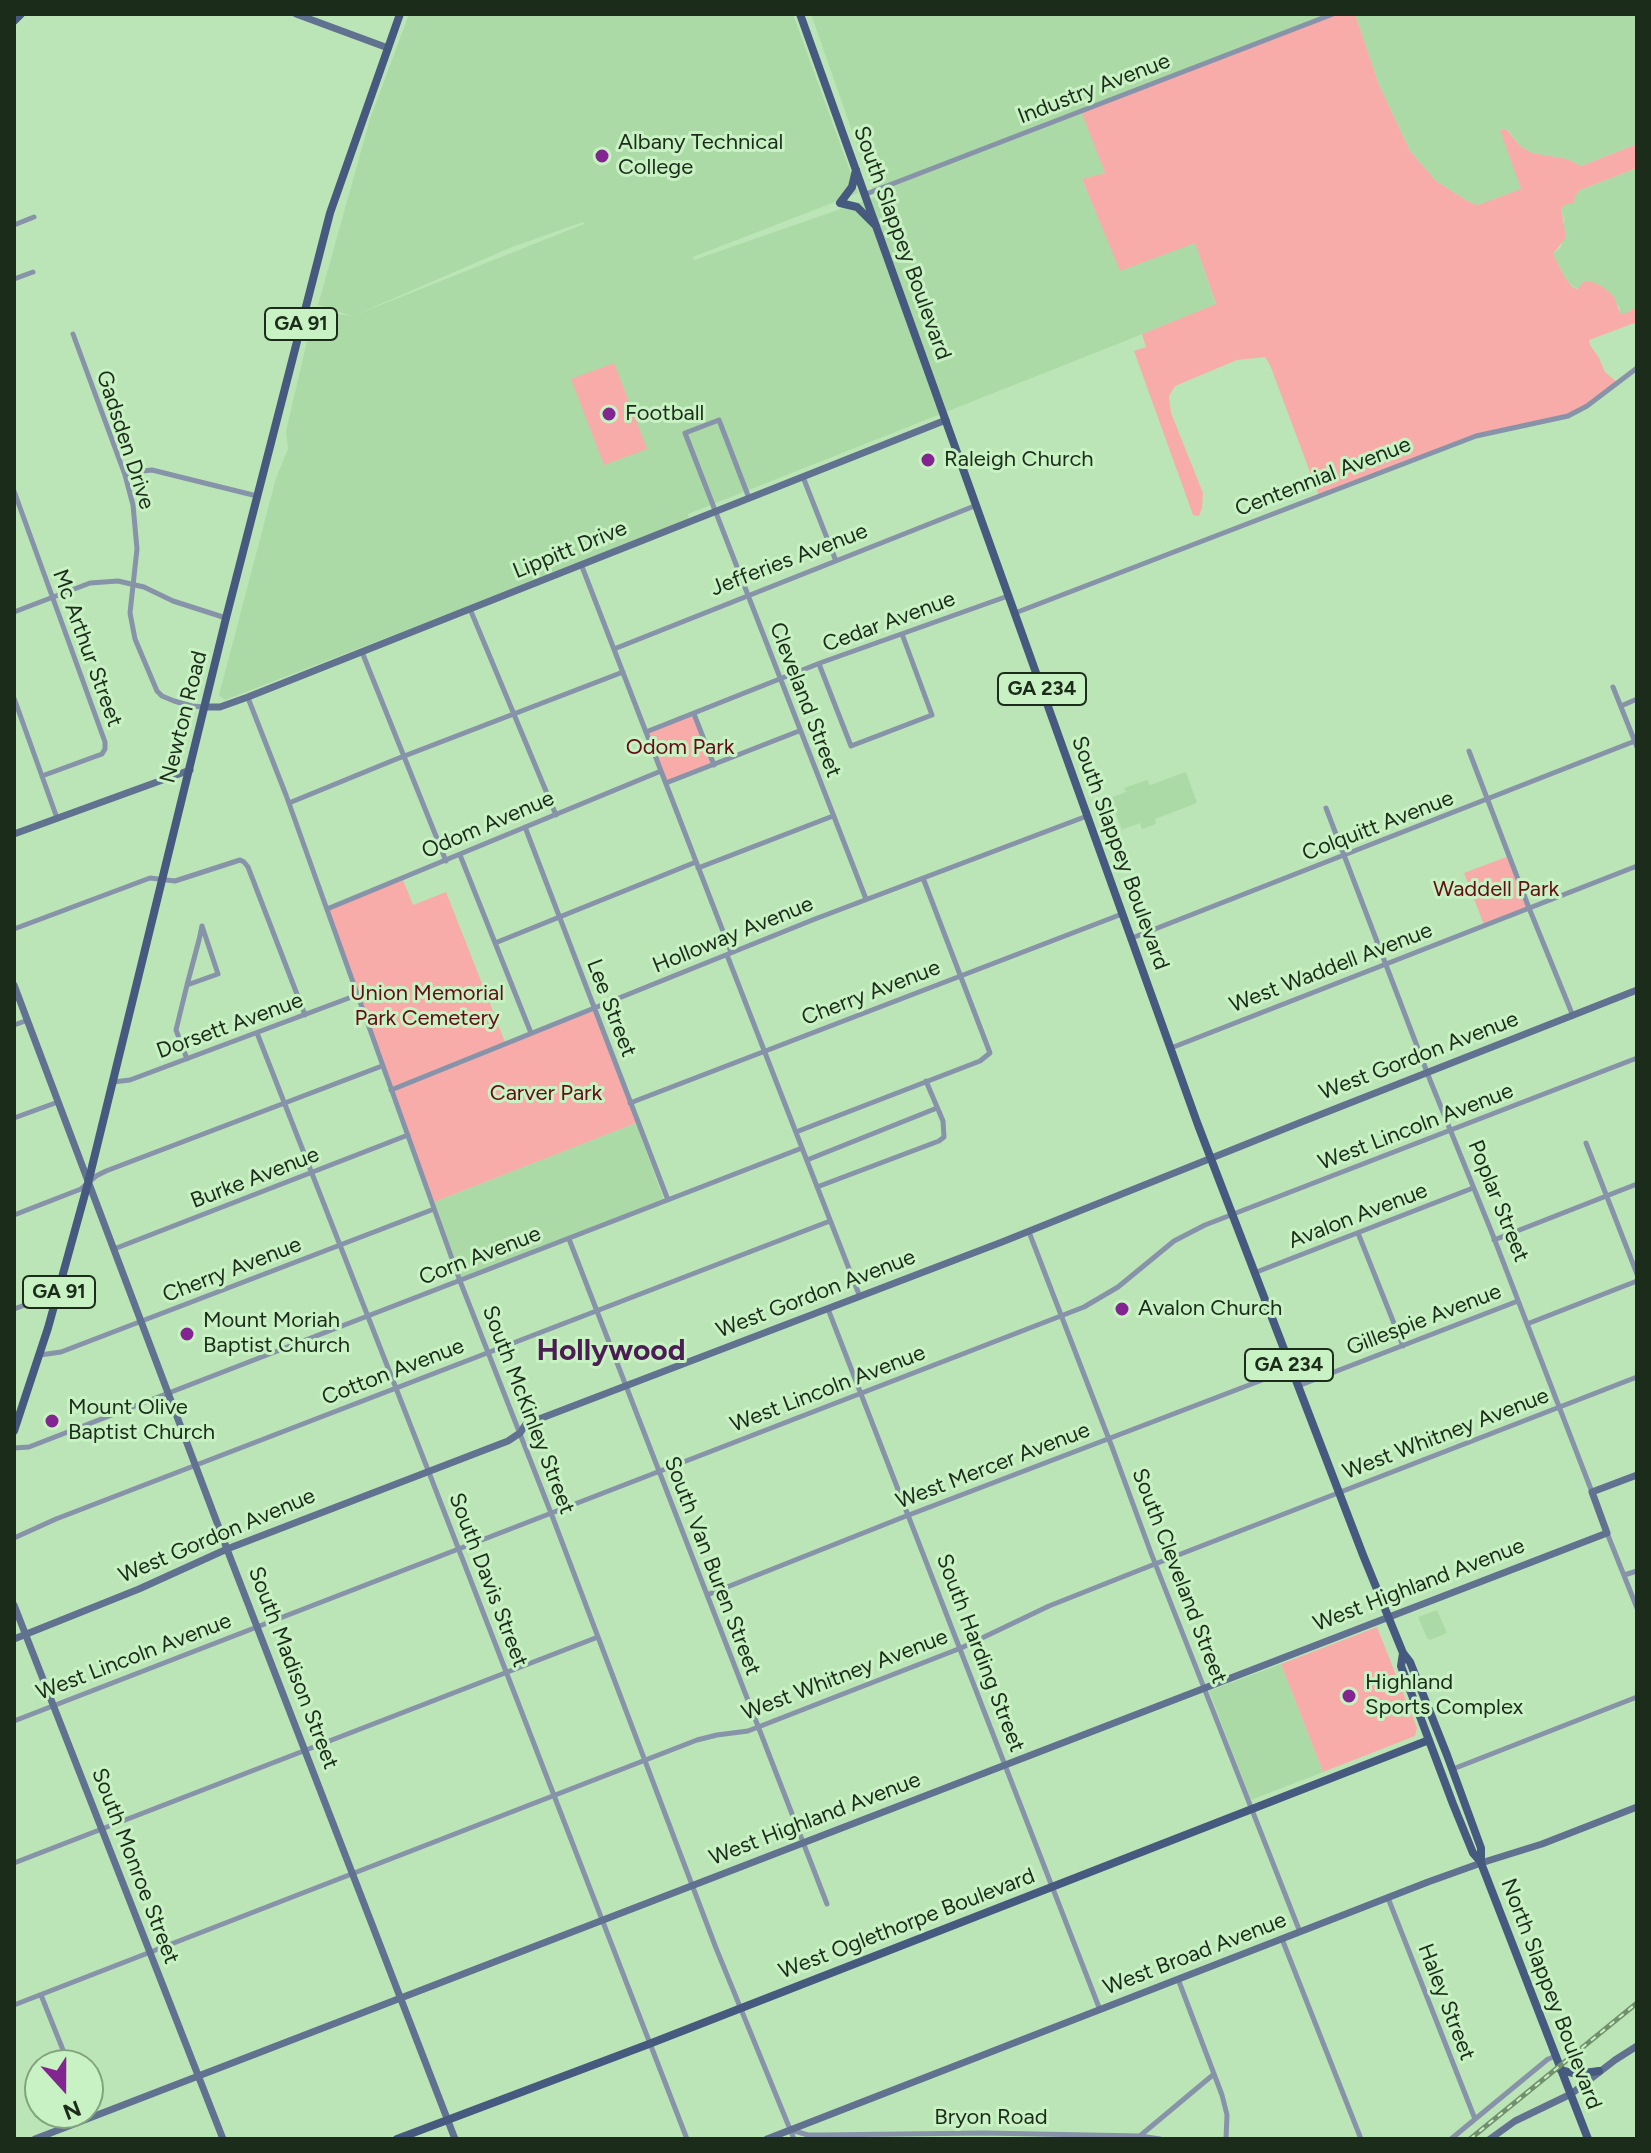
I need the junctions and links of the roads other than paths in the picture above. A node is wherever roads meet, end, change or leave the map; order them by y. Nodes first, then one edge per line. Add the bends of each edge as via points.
1 (21, 14) edge
2 (296, 14) edge
3 (400, 14) edge
4 (800, 14) edge
5 (1333, 14) edge
6 (14, 21) edge
7 (388, 48) junction
8 (856, 167) junction
9 (866, 194) junction
10 (34, 217) dead end
11 (14, 225) edge
12 (879, 230) junction
13 (33, 272) dead end
14 (14, 279) edge
15 (73, 334) dead end
16 (1637, 368) edge
17 (946, 420) junction
18 (125, 475) junction
19 (803, 477) junction
20 (14, 491) edge
21 (257, 496) junction
22 (749, 498) junction
23 (977, 505) junction
24 (715, 511) junction
25 (836, 561) junction
26 (581, 564) junction
27 (133, 584) junction
28 (749, 595) junction
29 (1009, 596) junction
30 (52, 598) junction
31 (470, 608) junction
32 (14, 612) edge
33 (1015, 613) junction
34 (226, 618) junction
35 (902, 634) junction
36 (614, 649) junction
37 (362, 652) junction
38 (819, 664) junction
39 (623, 672) junction
40 (781, 679) junction
41 (1613, 687) dead end
42 (248, 697) junction
43 (14, 698) edge
44 (1637, 699) edge
45 (1621, 706) junction
46 (205, 707) junction
47 (513, 714) junction
48 (694, 714) junction
49 (799, 731) junction
50 (646, 732) junction
51 (1636, 744) edge
52 (1469, 751) dead end
53 (403, 757) junction
54 (714, 765) junction
55 (190, 770) junction
56 (661, 771) junction
57 (42, 776) junction
58 (666, 783) junction
59 (1488, 800) junction
60 (289, 803) junction
61 (1326, 808) dead end
62 (556, 815) junction
63 (833, 816) junction
64 (1088, 816) junction
65 (57, 818) junction
66 (525, 827) junction
67 (14, 834) edge
68 (460, 855) junction
69 (1344, 856) junction
70 (446, 861) junction
71 (697, 865) junction
72 (1637, 866) edge
73 (923, 878) junction
74 (163, 880) junction
75 (866, 899) junction
76 (1529, 908) junction
77 (327, 909) junction
78 (1123, 913) junction
79 (560, 916) junction
80 (14, 929) edge
81 (1132, 938) junction
82 (495, 943) junction
83 (729, 953) junction
84 (1386, 963) junction
85 (960, 976) junction
86 (14, 985) edge
87 (187, 985) junction
88 (1637, 990) edge
89 (357, 995) junction
90 (594, 1008) junction
91 (305, 1015) junction
92 (1573, 1016) junction
93 (28, 1020) junction
94 (14, 1025) edge
95 (257, 1033) junction
96 (531, 1033) junction
97 (1171, 1048) junction
98 (765, 1051) junction
99 (1637, 1058) edge
100 (187, 1059) junction
101 (382, 1066) junction
102 (1427, 1073) junction
103 (926, 1081) junction
104 (112, 1082) junction
105 (391, 1090) junction
106 (58, 1102) junction
107 (285, 1103) junction
108 (630, 1103) junction
109 (937, 1108) junction
110 (14, 1118) edge
111 (1450, 1131) junction
112 (796, 1132) junction
113 (408, 1135) junction
114 (1586, 1143) dead end
115 (802, 1148) junction
116 (1211, 1158) junction
117 (807, 1160) junction
118 (312, 1173) junction
119 (88, 1183) junction
120 (1637, 1184) edge
121 (817, 1187) junction
122 (1473, 1188) junction
123 (1607, 1196) junction
124 (668, 1200) junction
125 (434, 1209) junction
126 (14, 1215) edge
127 (1232, 1215) junction
128 (830, 1221) junction
129 (1029, 1232) junction
130 (1358, 1233) junction
131 (569, 1239) junction
132 (1494, 1240) junction
133 (340, 1245) junction
134 (113, 1249) junction
135 (1254, 1273) junction
136 (1637, 1274) edge
137 (460, 1281) junction
138 (1637, 1281) edge
139 (860, 1297) junction
140 (1518, 1301) junction
141 (56, 1302) junction
142 (14, 1309) edge
143 (828, 1309) junction
144 (596, 1311) junction
145 (1062, 1315) junction
146 (368, 1316) junction
147 (141, 1322) junction
148 (1527, 1324) junction
149 (1403, 1346) junction
150 (488, 1352) junction
151 (40, 1355) junction
152 (1291, 1369) junction
153 (1637, 1377) edge
154 (625, 1386) junction
155 (1298, 1386) junction
156 (396, 1389) junction
157 (169, 1393) junction
158 (862, 1393) junction
159 (1559, 1407) junction
160 (16, 1419) edge
161 (14, 1431) edge
162 (520, 1433) junction
163 (1108, 1439) junction
164 (14, 1448) edge
165 (196, 1466) junction
166 (428, 1470) junction
167 (659, 1471) junction
168 (1637, 1475) edge
169 (1338, 1492) junction
170 (1592, 1492) junction
171 (551, 1513) junction
172 (910, 1515) junction
173 (1607, 1533) junction
174 (14, 1538) edge
175 (227, 1549) junction
176 (458, 1549) junction
177 (1155, 1564) junction
178 (1637, 1571) edge
179 (1624, 1575) junction
180 (707, 1595) junction
181 (14, 1605) edge
182 (1637, 1608) edge
183 (1388, 1616) junction
184 (257, 1627) junction
185 (25, 1635) junction
186 (598, 1637) junction
187 (14, 1639) edge
188 (961, 1648) junction
189 (1403, 1653) junction
190 (506, 1672) junction
191 (1204, 1687) junction
192 (1637, 1697) edge
193 (53, 1706) junction
194 (1433, 1720) junction
195 (14, 1721) edge
196 (757, 1727) junction
197 (1429, 1740) junction
198 (305, 1751) junction
199 (1445, 1751) junction
200 (646, 1761) junction
201 (1005, 1764) junction
202 (1453, 1769) junction
203 (554, 1797) junction
204 (1637, 1807) edge
205 (1252, 1810) junction
206 (101, 1829) junction
207 (803, 1842) junction
208 (14, 1863) edge
209 (1481, 1863) junction
210 (353, 1875) junction
211 (693, 1885) junction
212 (1053, 1887) junction
213 (1388, 1898) junction
214 (827, 1904) dead end
215 (602, 1920) junction
216 (1300, 1932) junction
217 (1282, 1939) junction
218 (150, 1953) junction
219 (1178, 1979) junction
220 (41, 1995) junction
221 (401, 1998) junction
222 (14, 2005) edge
223 (740, 2008) junction
224 (1100, 2010) junction
225 (649, 2044) junction
226 (1637, 2046) edge
227 (63, 2049) edge
228 (1556, 2056) junction
229 (1561, 2070) junction
230 (1599, 2071) junction
231 (1214, 2074) junction
232 (198, 2076) junction
233 (1571, 2094) junction
234 (104, 2110) edge
235 (1475, 2119) junction
236 (447, 2120) junction
237 (812, 2121) junction
238 (58, 2129) edge
239 (790, 2130) junction
240 (821, 2135) junction
241 (1140, 2136) junction
242 (35, 2139) edge
243 (223, 2139) edge
244 (397, 2139) edge
245 (455, 2139) edge
246 (687, 2139) edge
247 (767, 2139) edge
248 (794, 2139) edge
249 (1160, 2139) edge
250 (1226, 2139) edge
251 (1361, 2139) edge
252 (1451, 2139) edge
253 (1490, 2139) edge
254 (1588, 2139) edge

1 - 6 main road
2 - 7 street
3 - 7 main road, Newton Road / GA 91
4 - 8 main road, South Slappey Boulevard / GA 234
5 - 9 street, Industry Avenue
7 - 21 main road, Newton Road / GA 91 via 330,213
8 - 9 main road, South Slappey Boulevard / GA 234
8 - 12 main road via 852,187 840,203 857,207
9 - 12 main road, South Slappey Boulevard / GA 234
10 - 11 street
12 - 17 main road, South Slappey Boulevard / GA 234
13 - 14 street
15 - 18 street, Gadsden Drive
16 - 33 street, Centennial Avenue via 1568,416 1476,436
17 - 19 street, Lippitt Drive
17 - 23 main road, South Slappey Boulevard / GA 234
18 - 21 street via 152,470
18 - 27 street, Gadsden Drive via 137,535
19 - 22 street, Lippitt Drive
19 - 25 street
20 - 30 street, Mc Arthur Street
21 - 34 main road, Newton Road / GA 91
22 - 24 street, Lippitt Drive
22 - 24 street, Cleveland Street via 719,420 685,433
23 - 25 street, Jefferies Avenue
23 - 29 main road, South Slappey Boulevard / GA 234
24 - 26 street, Lippitt Drive
24 - 28 street, Cleveland Street
25 - 28 street, Jefferies Avenue
26 - 31 street, Lippitt Drive
26 - 36 street
27 - 30 street via 98,581
27 - 34 street
27 - 46 street, Gadsden Drive via 131,624 155,688 174,701
28 - 36 street, Jefferies Avenue
28 - 40 street, Cleveland Street
29 - 33 main road, South Slappey Boulevard / GA 234
29 - 35 street, Cedar Avenue
30 - 32 street
30 - 57 street, Mc Arthur Street via 105,749
31 - 37 street, Lippitt Drive
31 - 47 street
33 - 64 main road, South Slappey Boulevard / GA 234
34 - 46 main road, Newton Road / GA 91
35 - 38 street, Cedar Avenue
35 - 38 street via 932,715 851,746
36 - 39 street
37 - 42 street, Lippitt Drive
37 - 53 street
38 - 40 street, Cedar Avenue
39 - 47 street
39 - 50 street
40 - 48 street, Cedar Avenue
40 - 49 street, Cleveland Street
41 - 45 street
42 - 46 street, Lippitt Drive
42 - 60 street, South McKinley Street
43 - 57 street
44 - 45 street
45 - 51 street
46 - 55 main road, Newton Road / GA 91
47 - 53 street
47 - 62 street
48 - 50 street, Cedar Avenue
48 - 54 street
49 - 54 street
49 - 63 street, Cleveland Street
50 - 56 street
51 - 59 street, Colquitt Avenue
52 - 59 street
53 - 60 street
53 - 70 street
54 - 58 street
55 - 65 street
55 - 74 main road, Newton Road / GA 91
56 - 58 street
56 - 62 street, Odom Avenue
57 - 65 street
58 - 71 street
59 - 69 street, Colquitt Avenue
59 - 76 street
60 - 77 street, South McKinley Street
61 - 69 street, Poplar Street
62 - 66 street, Odom Avenue
63 - 71 street
63 - 75 street, Cleveland Street
64 - 73 street, Holloway Avenue
64 - 78 main road, South Slappey Boulevard / GA 234
65 - 67 street
66 - 68 street, Odom Avenue
66 - 79 street, Lee Street
68 - 70 street, Odom Avenue
68 - 82 street
69 - 81 street, Colquitt Avenue
69 - 84 street, Poplar Street
70 - 77 street, Odom Avenue
71 - 79 street
71 - 83 street
72 - 76 street, West Waddell Avenue
73 - 75 street, Holloway Avenue
73 - 85 street
74 - 80 street via 150,878
74 - 91 street via 244,862
74 - 104 main road, Newton Road / GA 91
75 - 83 street, Holloway Avenue
76 - 84 street, West Waddell Avenue
76 - 92 street
77 - 89 street, South McKinley Street
78 - 81 main road, South Slappey Boulevard / GA 234
78 - 85 street, Cherry Avenue
79 - 82 street
79 - 90 street, Lee Street
81 - 97 main road, South Slappey Boulevard / GA 234
82 - 96 street
83 - 90 street, Holloway Avenue
83 - 98 street
84 - 97 street, West Waddell Avenue
84 - 102 street, Poplar Street
85 - 98 street, Cherry Avenue
85 - 103 street via 990,1053
86 - 93 street, South Madison Street
87 - 87 street via 199,940 202,926 218,974
87 - 100 street via 176,1030
88 - 92 street, West Gordon Avenue
89 - 91 street, Dorsett Avenue
89 - 101 street, South McKinley Street
90 - 96 street, Holloway Avenue
90 - 108 street, Lee Street
91 - 95 street, Dorsett Avenue
92 - 102 street, West Gordon Avenue
93 - 94 street
93 - 106 street, South Madison Street
95 - 100 street, Dorsett Avenue
95 - 107 street, South Davis Street
96 - 105 street, Holloway Avenue
97 - 116 main road, South Slappey Boulevard / GA 234
98 - 108 street, Cherry Avenue
98 - 112 street
99 - 111 street, West Lincoln Avenue
100 - 104 street, Dorsett Avenue
101 - 105 street, South McKinley Street
101 - 107 street
102 - 111 street, Poplar Street
102 - 116 street, West Gordon Avenue
103 - 109 street
103 - 112 street
104 - 119 main road, Newton Road / GA 91
105 - 113 street, South McKinley Street
106 - 110 street
106 - 119 street, South Madison Street
107 - 118 street, South Davis Street
107 - 119 street via 106,1171
108 - 124 street, Lee Street
109 - 117 street
109 - 121 street via 944,1131 939,1141
111 - 122 street, Poplar Street
111 - 127 street, West Lincoln Avenue
112 - 115 street
113 - 118 street, Burke Avenue
113 - 125 street, South McKinley Street
114 - 123 street
115 - 117 street
115 - 124 street, Corn Avenue
116 - 127 main road, South Slappey Boulevard / GA 234
116 - 129 street, West Gordon Avenue
117 - 121 street
118 - 133 street, South Davis Street
118 - 134 street, Burke Avenue
119 - 126 street
119 - 134 street, South Madison Street
119 - 141 main road, Newton Road / GA 91
120 - 123 street
121 - 128 street
122 - 130 street, Avalon Avenue
122 - 132 street, Poplar Street
123 - 132 street
123 - 136 street
124 - 131 street, Corn Avenue
125 - 133 street, Cherry Avenue
125 - 137 street, South McKinley Street
127 - 135 main road, South Slappey Boulevard / GA 234
127 - 145 street, West Lincoln Avenue via 1174,1241 1102,1297
128 - 139 street
128 - 144 street, Cotton Avenue
129 - 139 street, West Gordon Avenue
129 - 145 street, South Cleveland Street
130 - 135 street, Avalon Avenue
130 - 149 street
131 - 137 street, Corn Avenue
131 - 144 street, South Van Buren Street
132 - 140 street, Poplar Street
133 - 146 street, South Davis Street
133 - 147 street, Cherry Avenue
134 - 147 street, South Madison Street
135 - 152 main road, South Slappey Boulevard / GA 234
137 - 146 street, Corn Avenue
137 - 150 street, South McKinley Street
138 - 148 street, Gillespie Avenue
139 - 143 street, West Gordon Avenue
140 - 148 street, Poplar Street
140 - 149 street, Gillespie Avenue
141 - 142 street via 41,1299
141 - 151 main road, Newton Road / GA 91
143 - 154 street, West Gordon Avenue
143 - 158 street, South Harding Street
144 - 150 street, Cotton Avenue
144 - 154 street, South Van Buren Street
145 - 158 street, West Lincoln Avenue
145 - 163 street, South Cleveland Street
146 - 156 street, South Davis Street
146 - 157 street, Corn Avenue
147 - 151 street, Cherry Avenue
147 - 157 street, South Madison Street
148 - 159 street, Poplar Street
149 - 155 street, Gillespie Avenue
150 - 156 street, Cotton Avenue
150 - 162 street, South McKinley Street
151 - 160 main road, Newton Road / GA 91
152 - 155 main road, South Slappey Boulevard / GA 234
152 - 163 street, West Mercer Avenue
153 - 159 street, West Whitney Avenue
154 - 162 street, West Gordon Avenue via 526,1424
154 - 167 street, South Van Buren Street
155 - 169 main road, South Slappey Boulevard / GA 234
156 - 165 street, Cotton Avenue
156 - 166 street, South Davis Street
157 - 164 street, Corn Avenue via 29,1447
157 - 165 street, South Madison Street
158 - 167 street, West Lincoln Avenue
158 - 172 street, South Harding Street
159 - 169 street, West Whitney Avenue
159 - 170 street, Poplar Street
160 - 161 main road, Newton Road / GA 91
162 - 166 street, West Gordon Avenue
162 - 171 street, South McKinley Street
163 - 172 street, West Mercer Avenue
163 - 177 street, South Cleveland Street
165 - 174 street, Cotton Avenue
165 - 175 street, South Madison Street
166 - 175 street, West Gordon Avenue
166 - 176 street, South Davis Street
167 - 171 street, West Lincoln Avenue
167 - 180 street, South Van Buren Street
168 - 170 street
169 - 177 street, West Whitney Avenue
169 - 183 main road, South Slappey Boulevard / GA 234
170 - 173 street, Poplar Street
171 - 176 street, West Lincoln Avenue
171 - 186 street, South McKinley Street
172 - 180 street, West Mercer Avenue
172 - 188 street, South Harding Street
173 - 179 street, Poplar Street
173 - 183 street, West Highland Avenue
175 - 184 street, South Madison Street
175 - 185 street, West Gordon Avenue
176 - 184 street, West Lincoln Avenue
176 - 190 street, South Davis Street
177 - 188 street, West Whitney Avenue
177 - 191 street, South Cleveland Street
178 - 179 street
179 - 182 street, Poplar Street
180 - 196 street, South Van Buren Street
181 - 185 street, South Monroe Street
183 - 189 main road, South Slappey Boulevard / GA 234
183 - 191 street, West Highland Avenue
184 - 193 street, West Lincoln Avenue
184 - 198 street, South Madison Street
185 - 187 street, West Gordon Avenue
185 - 193 street, South Monroe Street
186 - 190 street
186 - 200 street, South McKinley Street
188 - 196 street, West Whitney Avenue
188 - 201 street, South Harding Street
189 - 194 main road, South Slappey Boulevard / GA 234
189 - 197 main road, South Slappey Boulevard / GA 234 via 1401,1666
190 - 198 street
190 - 203 street, South Davis Street
191 - 201 street, West Highland Avenue
191 - 205 street, South Cleveland Street
192 - 202 street
193 - 195 street, West Lincoln Avenue
193 - 206 street, South Monroe Street
194 - 197 main road
194 - 199 main road, South Slappey Boulevard / GA 234
196 - 200 street, West Whitney Avenue via 710,1736
196 - 207 street, South Van Buren Street
197 - 199 main road
197 - 205 main road, West Oglethorpe Boulevard
197 - 209 main road, North Slappey Boulevard
198 - 206 street
198 - 210 street, South Madison Street
199 - 202 main road, North Slappey Boulevard
200 - 203 street, West Whitney Avenue
200 - 211 street, South McKinley Street
201 - 207 street, West Highland Avenue
201 - 212 street, South Harding Street
202 - 209 main road, North Slappey Boulevard via 1481,1848
203 - 210 street, West Whitney Avenue
203 - 215 street, South Davis Street
204 - 209 street, West Broad Avenue
205 - 212 main road, West Oglethorpe Boulevard
205 - 216 street, South Cleveland Street
206 - 208 street
206 - 218 street, South Monroe Street
207 - 211 street, West Highland Avenue
207 - 214 street, South Van Buren Street
209 - 213 street, West Broad Avenue
209 - 228 main road, North Slappey Boulevard
210 - 218 street, West Whitney Avenue
210 - 221 street, South Madison Street
211 - 215 street, West Highland Avenue
211 - 223 street, South McKinley Street
212 - 223 main road, West Oglethorpe Boulevard
212 - 224 street, South Harding Street
213 - 216 street, West Broad Avenue
213 - 235 street, Haley Street
215 - 221 street, West Highland Avenue
215 - 225 street, South Davis Street
216 - 217 street, West Broad Avenue
217 - 219 street, West Broad Avenue
217 - 251 street
218 - 220 street, West Whitney Avenue
218 - 232 street, South Monroe Street
219 - 224 street, West Broad Avenue
219 - 231 street
220 - 222 street, West Whitney Avenue
220 - 227 street
221 - 232 street, West Highland Avenue
221 - 236 street, South Madison Street
223 - 225 main road, West Oglethorpe Boulevard
223 - 239 street, South McKinley Street
224 - 237 street, West Broad Avenue
225 - 236 main road, West Oglethorpe Boulevard
225 - 246 street, South Davis Street
226 - 230 street
228 - 229 main road, North Slappey Boulevard
228 - 235 street
229 - 230 main road
229 - 233 main road, North Slappey Boulevard
230 - 233 street
231 - 241 street
231 - 250 street via 1226,2109
232 - 234 street, West Highland Avenue
232 - 243 street, South Monroe Street
233 - 253 street
233 - 254 main road, North Slappey Boulevard
235 - 252 street
236 - 244 main road, West Oglethorpe Boulevard
236 - 245 street, South Madison Street
237 - 239 street, West Broad Avenue
237 - 240 street
238 - 242 street, West Highland Avenue
239 - 240 street, Bryon Road
239 - 247 street, West Broad Avenue
239 - 248 street, South McKinley Street
240 - 241 street, Bryon Road
241 - 249 street, Bryon Road

